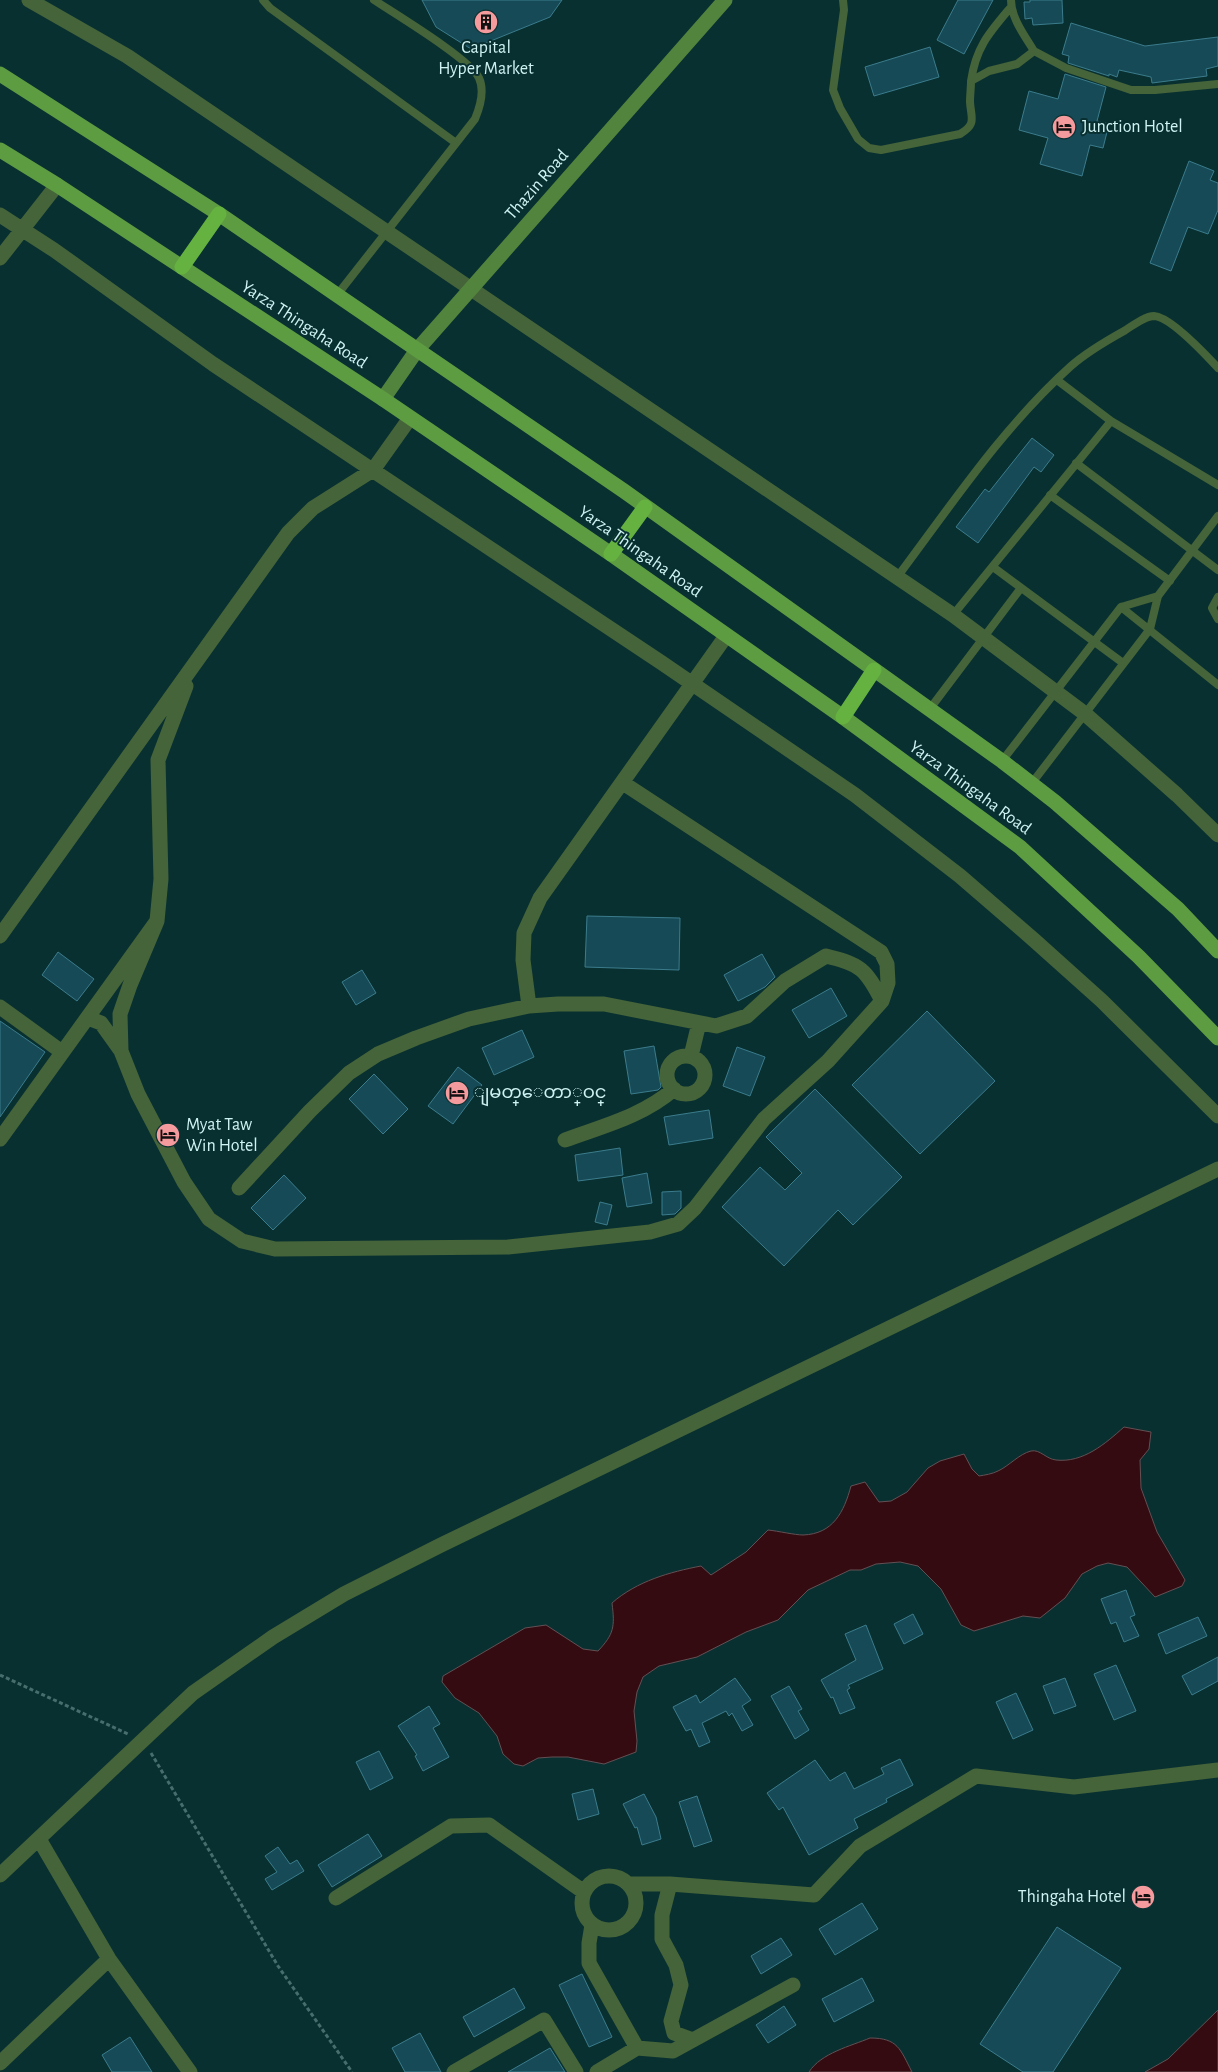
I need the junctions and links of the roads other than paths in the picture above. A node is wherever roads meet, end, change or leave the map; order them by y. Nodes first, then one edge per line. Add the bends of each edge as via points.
1 (29, 0) edge
2 (263, 0) edge
3 (374, 0) edge
4 (725, 0) edge
5 (844, 0) edge
6 (1011, 3) edge
7 (1034, 51) junction
8 (0, 74) edge
9 (971, 81) junction
10 (1218, 84) edge
11 (456, 143) junction
12 (0, 150) edge
13 (57, 185) junction
14 (220, 214) junction
15 (0, 215) edge
16 (22, 229) junction
17 (386, 232) junction
18 (0, 258) edge
19 (182, 267) junction
20 (470, 290) junction
21 (337, 295) junction
22 (417, 350) junction
23 (1218, 368) edge
24 (1057, 380) junction
25 (383, 399) junction
26 (410, 418) junction
27 (1111, 421) junction
28 (1076, 464) junction
29 (373, 470) junction
30 (1218, 485) edge
31 (1050, 495) junction
32 (645, 507) junction
33 (1218, 516) edge
34 (1192, 552) junction
35 (611, 554) junction
36 (992, 567) junction
37 (1218, 570) edge
38 (898, 576) junction
39 (1170, 581) junction
40 (1021, 588) junction
41 (1158, 596) junction
42 (1218, 597) edge
43 (1122, 607) junction
44 (953, 615) junction
45 (1218, 619) edge
46 (1150, 629) junction
47 (726, 636) junction
48 (985, 638) junction
49 (1094, 643) junction
50 (1123, 663) junction
51 (195, 664) junction
52 (874, 670) junction
53 (692, 684) junction
54 (1218, 685) edge
55 (1055, 690) junction
56 (929, 710) junction
57 (1084, 713) junction
58 (842, 717) junction
59 (1002, 761) junction
60 (623, 783) junction
61 (1032, 783) junction
62 (1218, 835) edge
63 (157, 920) junction
64 (0, 936) edge
65 (1218, 951) edge
66 (882, 1001) junction
67 (529, 1006) junction
68 (0, 1007) edge
69 (88, 1018) junction
70 (699, 1023) junction
71 (1218, 1038) edge
72 (122, 1051) junction
73 (62, 1052) junction
74 (691, 1056) junction
75 (674, 1089) junction
76 (1218, 1116) edge
77 (6, 1118) edge
78 (0, 1139) edge
79 (565, 1140) dead end
80 (1218, 1169) edge
81 (238, 1188) dead end
82 (1218, 1770) edge
83 (39, 1839) junction
84 (0, 1875) edge
85 (629, 1884) junction
86 (670, 1884) junction
87 (584, 1892) junction
88 (336, 1898) dead end
89 (592, 1925) junction
90 (109, 1959) junction
91 (792, 1985) dead end
92 (693, 2040) junction
93 (637, 2048) junction
94 (0, 2063) edge
95 (190, 2072) edge
96 (454, 2072) edge
97 (576, 2072) edge
98 (597, 2072) edge

1 - 17 street via 126,56
2 - 11 lane
3 - 11 lane via 455,55 479,78 480,106 475,119
4 - 20 main road, Thazin Road
5 - 9 lane via 834,90 840,108 858,139 869,148 882,150 968,130 973,118
6 - 7 lane via 1017,23
6 - 9 lane via 974,60
7 - 9 lane via 1017,64 989,71
7 - 10 lane via 1066,68 1131,90
8 - 14 main road
11 - 17 lane
12 - 13 main road, Yarza Thingaha Road
13 - 16 street
13 - 19 main road, Yarza Thingaha Road
14 - 19 highway
14 - 21 main road
15 - 16 street
16 - 18 street
16 - 29 street via 214,364
17 - 20 street
17 - 21 lane
19 - 25 main road, Yarza Thingaha Road
20 - 22 main road, Thazin Road
20 - 38 street
21 - 22 main road
22 - 25 main road, Thazin Road
22 - 32 main road
23 - 24 lane via 1199,347 1164,319 1153,316 1097,346
24 - 27 lane
24 - 38 lane via 991,450
25 - 26 main road, Yarza Thingaha Road
26 - 29 street
26 - 35 main road, Yarza Thingaha Road
27 - 28 lane
27 - 30 lane
28 - 31 lane
28 - 34 lane
29 - 51 street via 313,508 288,533
29 - 53 street
31 - 36 lane
31 - 39 lane
32 - 35 highway
32 - 52 main road
33 - 34 lane
34 - 37 lane
34 - 39 lane
35 - 47 main road, Yarza Thingaha Road
36 - 40 lane
36 - 44 lane
38 - 44 street
39 - 41 lane
40 - 48 lane
40 - 49 lane
41 - 43 lane
41 - 46 lane
42 - 45 lane via 1212,608
43 - 46 lane
43 - 49 lane
44 - 48 street
46 - 50 lane
46 - 54 lane
47 - 53 street
47 - 58 main road, Yarza Thingaha Road
48 - 55 street
48 - 56 lane
49 - 50 lane
49 - 55 lane
50 - 57 lane
51 - 63 street via 158,760 161,879
51 - 64 street
52 - 56 main road
52 - 58 highway
53 - 60 street
53 - 76 street via 855,795 960,876 1102,1001
55 - 57 street
55 - 59 lane
56 - 59 main road
57 - 61 lane
57 - 62 street
58 - 71 main road, Yarza Thingaha Road via 1020,847 1139,957
59 - 61 main road
60 - 66 street via 881,952 887,964 888,983
60 - 67 street via 540,898 524,933 523,960
61 - 65 main road via 1178,909
63 - 69 street
63 - 72 street via 120,1014
66 - 70 street via 871,979 852,962 826,956 785,981 746,1016 716,1026
66 - 72 street via 828,1061 764,1119 695,1208 678,1224 650,1232 508,1246 275,1249 242,1241 209,1219 184,1182 138,1094
67 - 70 street via 604,1004
67 - 81 street via 469,1019 378,1054 349,1073
68 - 73 street
69 - 72 street via 101,1023
69 - 73 street
70 - 74 street
73 - 77 street
74 - 75 street via 681,1056 669,1066 667,1078
74 - 75 street via 703,1065 703,1084 691,1093
75 - 79 street via 638,1113
77 - 78 street
80 - 83 street via 441,1544 344,1594 193,1693
82 - 86 street via 1074,1787 976,1776 860,1846 814,1896
83 - 84 street
83 - 90 street
85 - 86 street
85 - 87 street via 622,1879 604,1876 589,1884
85 - 89 street via 636,1900 635,1910 626,1924 609,1930
86 - 92 street via 662,1915 662,1938 676,1965 681,1985 671,2021 674,2033
87 - 88 street via 489,1825 451,1826
87 - 89 street via 582,1910
89 - 93 street via 589,1964
90 - 94 street
90 - 95 street
91 - 92 street
92 - 93 street via 673,2051
93 - 98 street
96 - 97 street via 544,2020

